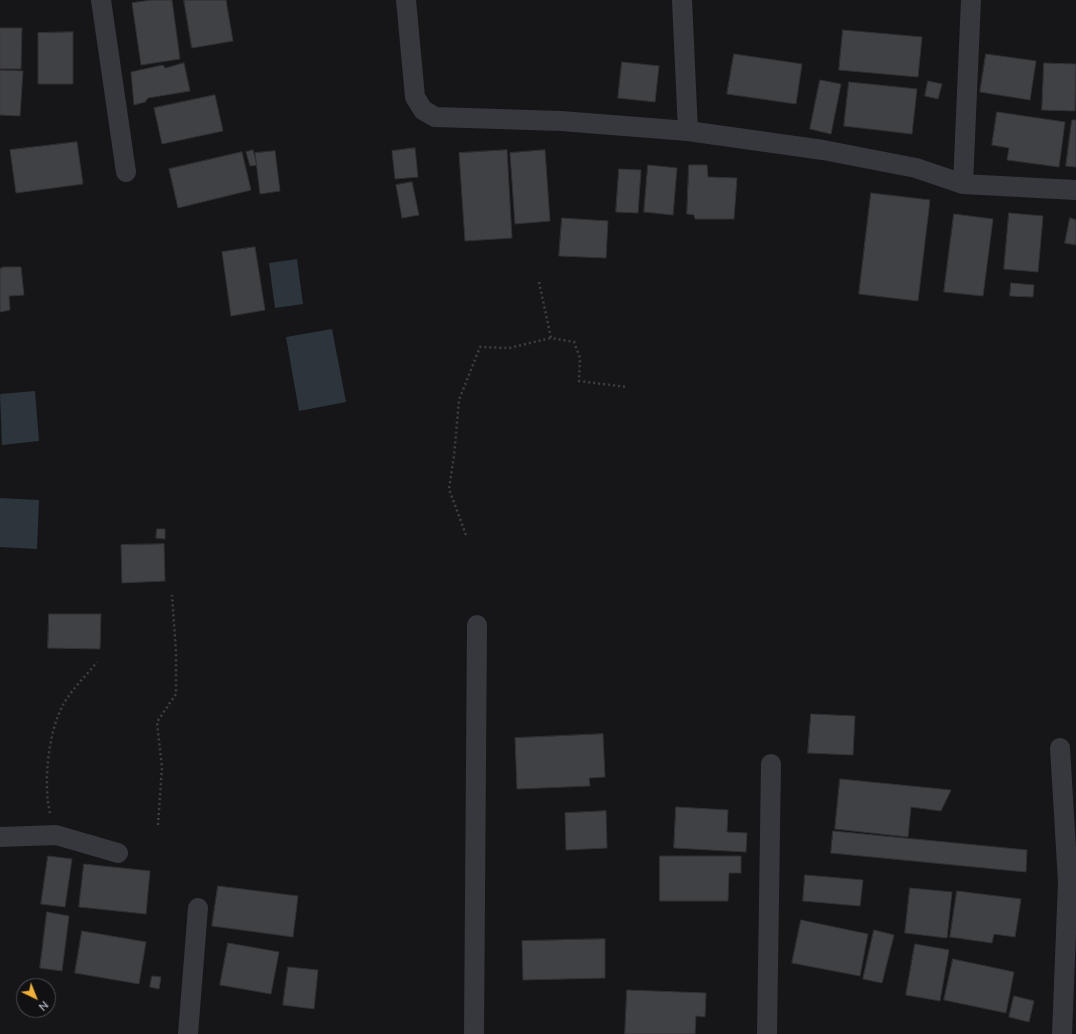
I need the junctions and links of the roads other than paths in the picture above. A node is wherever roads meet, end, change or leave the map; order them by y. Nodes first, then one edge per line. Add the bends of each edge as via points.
1 (101, 0) edge
2 (406, 0) edge
3 (682, 0) edge
4 (971, 0) edge
5 (688, 131) junction
6 (126, 172) dead end
7 (963, 184) junction
8 (1076, 190) edge
9 (477, 625) dead end
10 (1060, 748) dead end
11 (771, 764) dead end
12 (0, 837) edge
13 (118, 853) dead end
14 (198, 908) dead end
15 (188, 1034) edge
16 (474, 1034) edge
17 (767, 1034) edge
18 (1062, 1034) edge

1 - 6 street
2 - 5 street via 415,97 423,110 435,117 561,121
3 - 5 street
4 - 7 street
5 - 7 street via 823,150 916,168
7 - 8 street
9 - 16 street
10 - 18 street via 1068,882
11 - 17 street
12 - 13 street via 56,835
14 - 15 street

